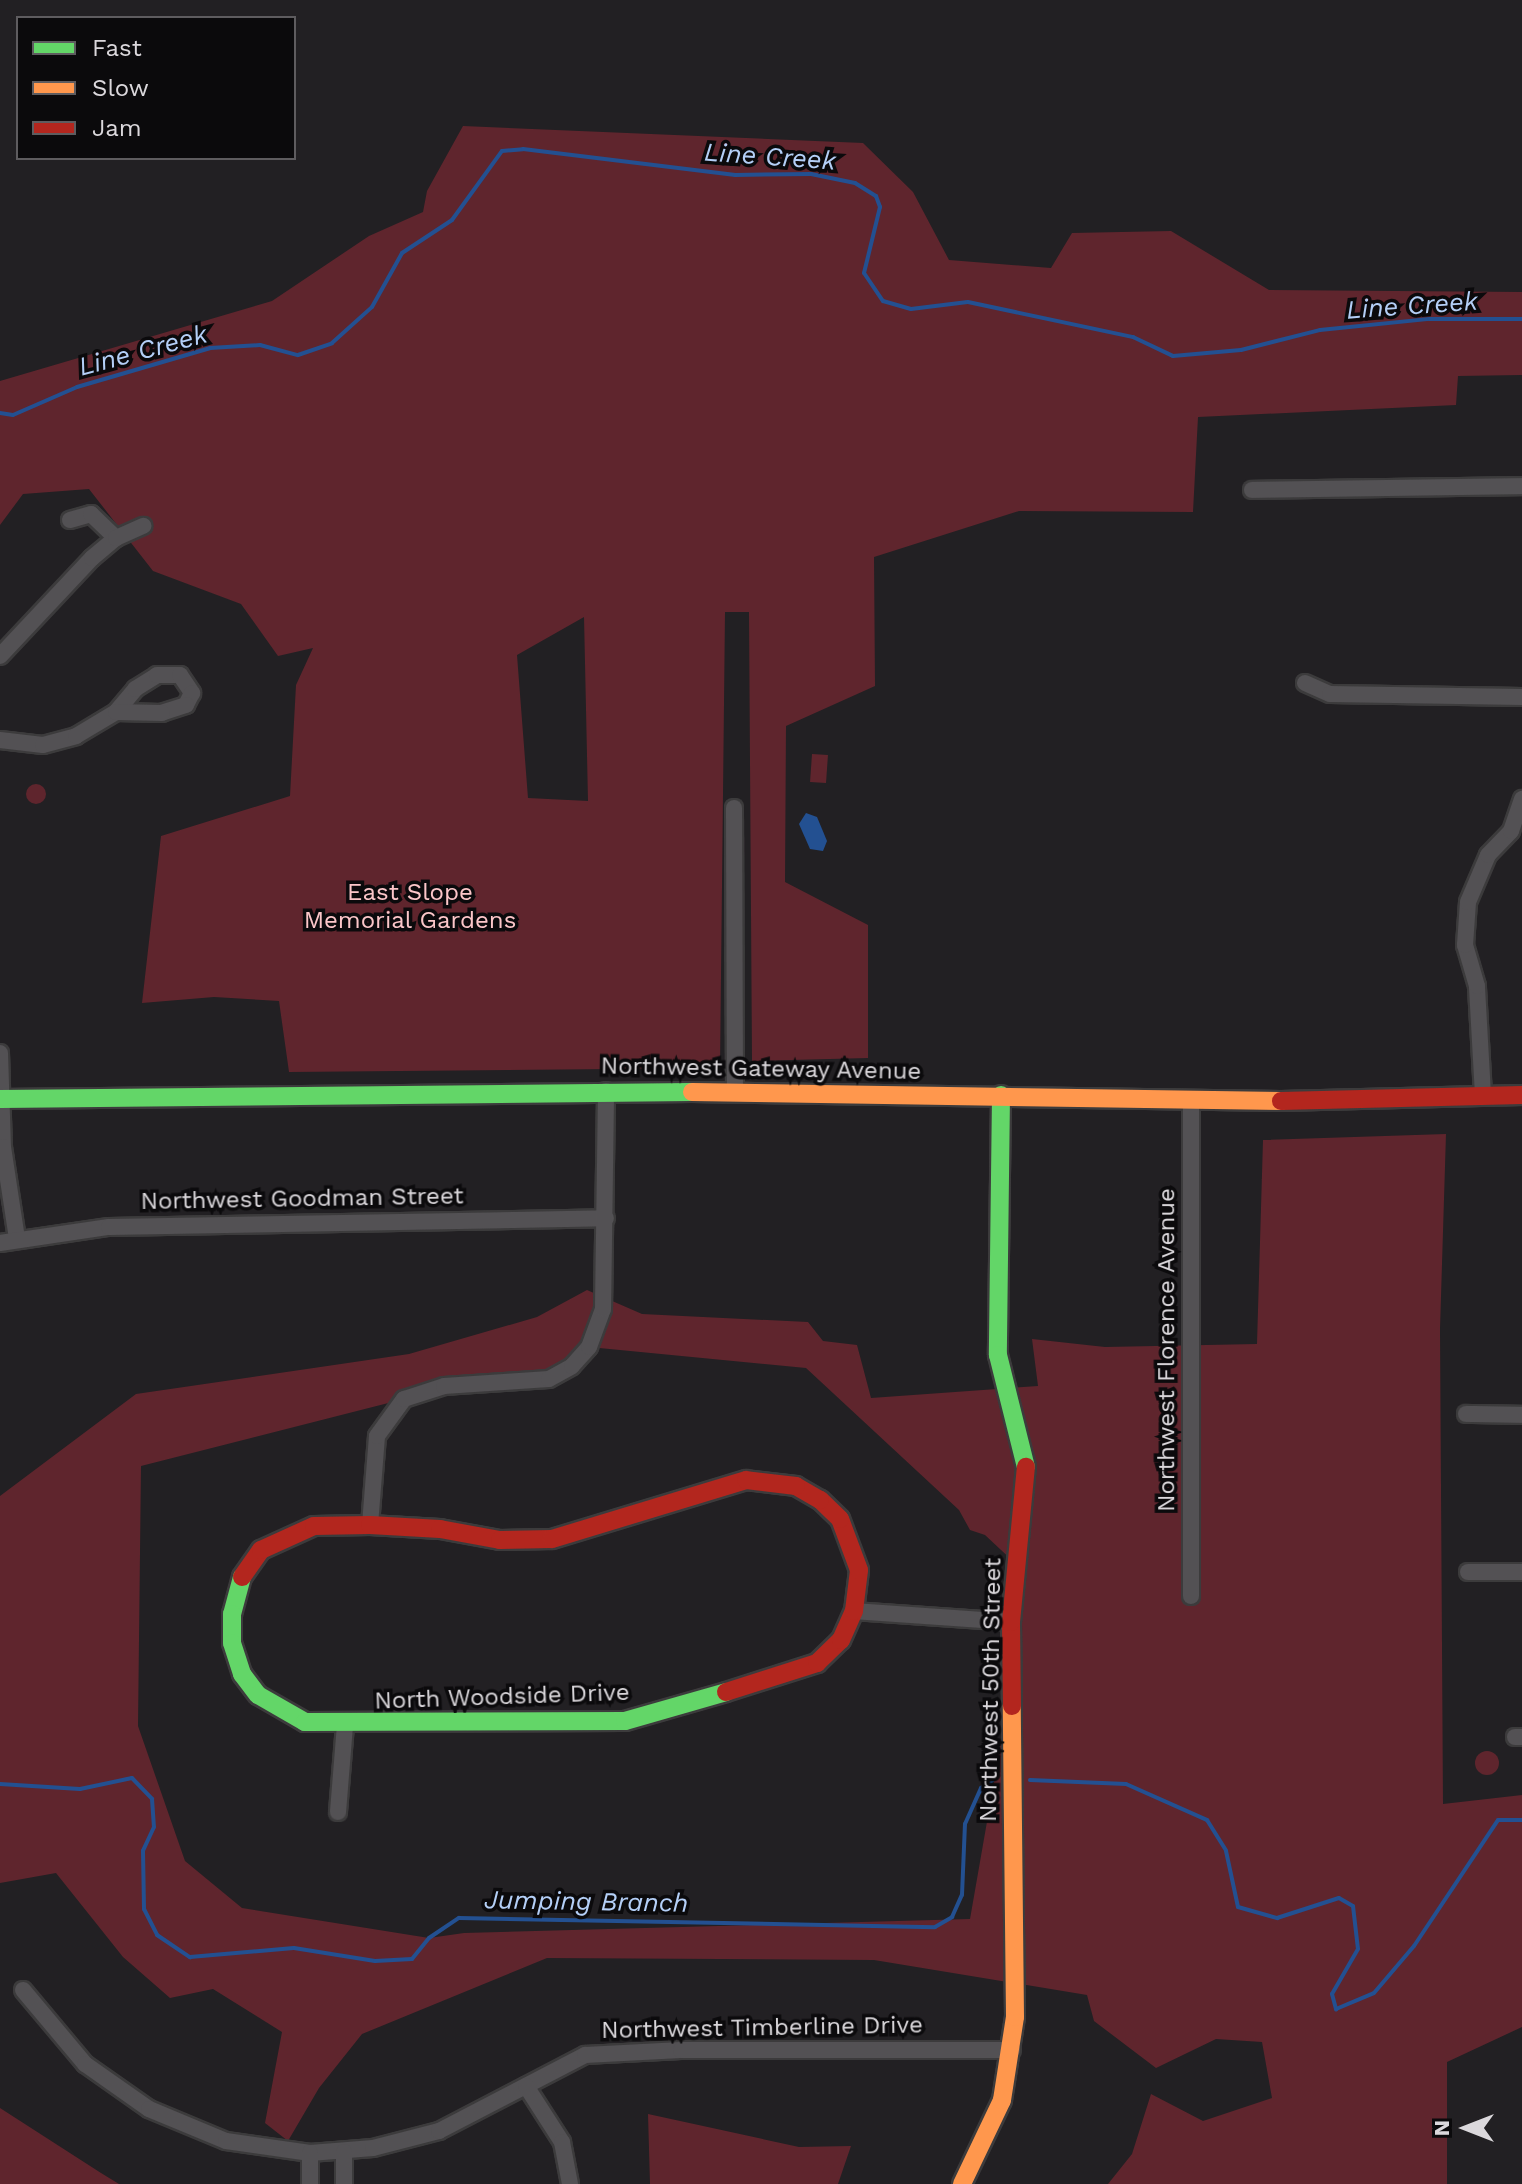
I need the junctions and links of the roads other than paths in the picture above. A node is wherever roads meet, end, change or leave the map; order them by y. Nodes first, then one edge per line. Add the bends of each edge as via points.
1 (1522, 486) edge
2 (1252, 490) dead end
3 (70, 520) dead end
4 (143, 526) dead end
5 (116, 538) junction
6 (0, 656) edge
7 (1305, 683) dead end
8 (1522, 697) edge
9 (116, 712) dead end
10 (1522, 712) edge
11 (0, 740) edge
12 (1522, 799) edge
13 (734, 808) dead end
14 (0, 1053) edge
15 (606, 1091) junction
16 (735, 1093) junction
17 (1001, 1095) junction
18 (1483, 1095) junction
19 (1522, 1095) edge
20 (2, 1099) edge
21 (1191, 1103) junction
22 (606, 1218) junction
23 (17, 1238) junction
24 (0, 1243) edge
25 (1466, 1414) dead end
26 (1522, 1415) edge
27 (370, 1525) junction
28 (1468, 1572) dead end
29 (1522, 1572) edge
30 (1191, 1596) dead end
31 (854, 1611) junction
32 (1011, 1622) junction
33 (345, 1725) junction
34 (338, 1812) dead end
35 (23, 1990) dead end
36 (1012, 2050) junction
37 (526, 2086) junction
38 (344, 2152) junction
39 (310, 2153) junction
40 (310, 2184) edge
41 (344, 2184) edge
42 (570, 2184) edge
43 (962, 2184) edge

1 - 2 street
3 - 5 street via 91,514
4 - 5 street
5 - 6 street
7 - 8 street via 1330,694
8 - 10 street
9 - 11 street via 76,736 43,745
12 - 18 street via 1511,831 1488,855 1468,902 1465,945 1477,986
13 - 16 street
14 - 20 street
15 - 16 street, Northwest Gateway Avenue
15 - 20 street, Northwest Gateway Avenue
15 - 22 street
16 - 17 street, Northwest Gateway Avenue
17 - 21 street, Northwest Gateway Avenue via 1126,1096
17 - 32 street, Northwest 50th Street via 998,1355 1026,1462
18 - 19 street, Northwest Gateway Avenue
18 - 21 street, Northwest Gateway Avenue
20 - 23 street via 3,1147
21 - 30 street, Northwest Florence Avenue
22 - 23 street, Northwest Goodman Street via 137,1226
22 - 27 street via 599,1328 572,1366 531,1383 426,1390 404,1399 389,1415 372,1458
23 - 24 street, Northwest Goodman Street
25 - 26 street
27 - 31 street via 440,1529 500,1540 552,1539 728,1484 781,1483 820,1500 840,1519 859,1570
27 - 33 street, North Woodside Drive via 314,1526 261,1550 244,1570 232,1614 232,1643 242,1674 258,1695 305,1722
28 - 29 street
31 - 32 street
31 - 33 street, North Woodside Drive via 841,1640 817,1663 655,1715 590,1724
32 - 36 street, Northwest 50th Street via 1009,1752 1016,1915
33 - 34 street
35 - 39 street, Northwest Timberline Drive via 85,2064 149,2109 226,2141
36 - 37 street, Northwest Timberline Drive via 607,2052 585,2055
36 - 43 street, Northwest 50th Street via 994,2124
37 - 38 street, Northwest Timberline Drive via 452,2127
37 - 42 street via 562,2142
38 - 39 street, Northwest Timberline Drive
38 - 41 street
39 - 40 street

